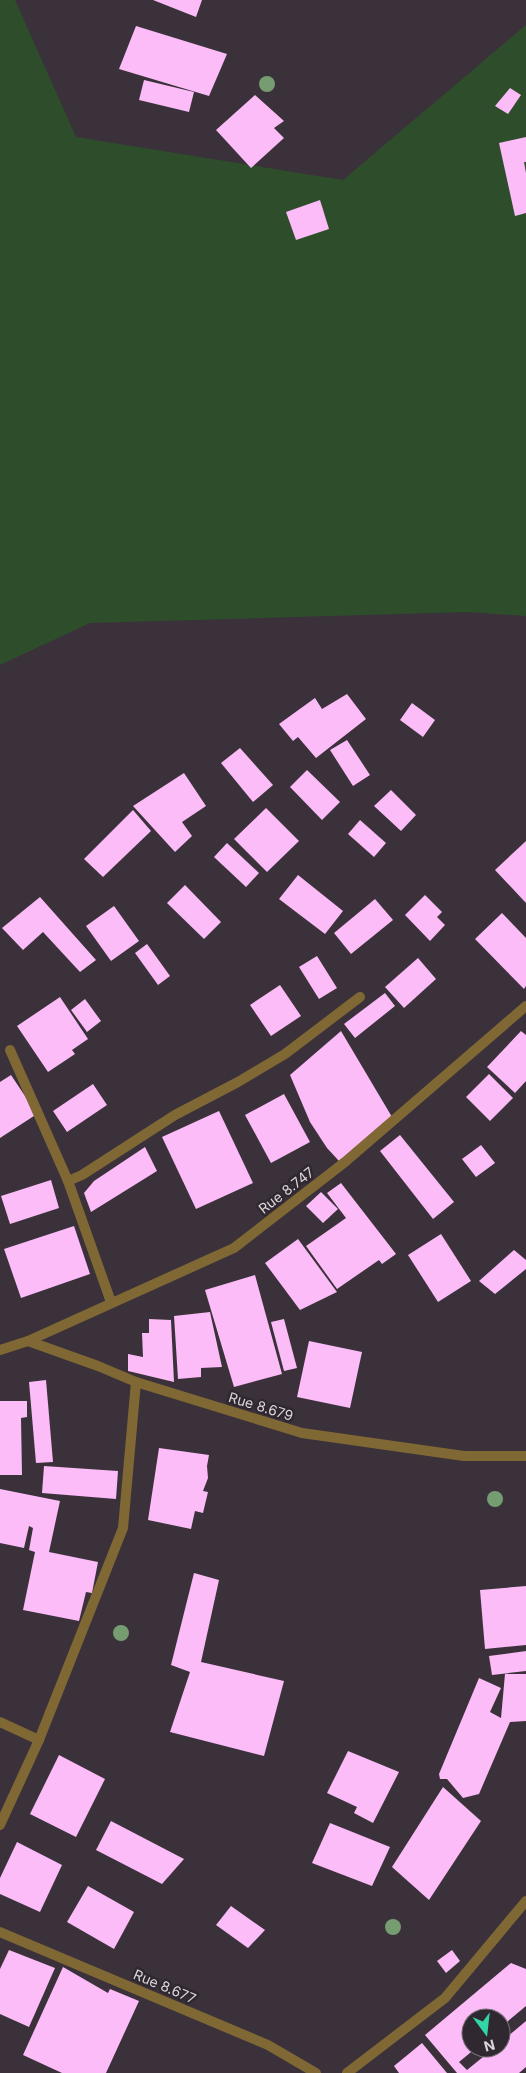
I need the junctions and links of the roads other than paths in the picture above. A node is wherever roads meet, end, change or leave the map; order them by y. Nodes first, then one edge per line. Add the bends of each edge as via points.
1 (360, 997) dead end
2 (526, 1006) edge
3 (10, 1050) dead end
4 (68, 1181) junction
5 (111, 1302) junction
6 (28, 1341) junction
7 (0, 1350) edge
8 (136, 1382) junction
9 (526, 1456) edge
10 (0, 1722) edge
11 (39, 1740) junction
12 (0, 1825) edge
13 (526, 1902) edge
14 (0, 1932) edge
15 (316, 2073) edge
16 (347, 2073) edge

1 - 4 street via 285,1054 175,1115
2 - 5 street, Rue 8.747 via 345,1162 234,1248
3 - 4 street
4 - 5 street
5 - 6 street, Rue 8.747
6 - 7 street
6 - 8 street, Rue 8.679
8 - 9 street, Rue 8.679 via 302,1433 464,1456
8 - 11 street via 123,1528
10 - 11 street
11 - 12 street
13 - 16 street via 445,1998
14 - 15 street, Rue 8.677 via 268,2045

